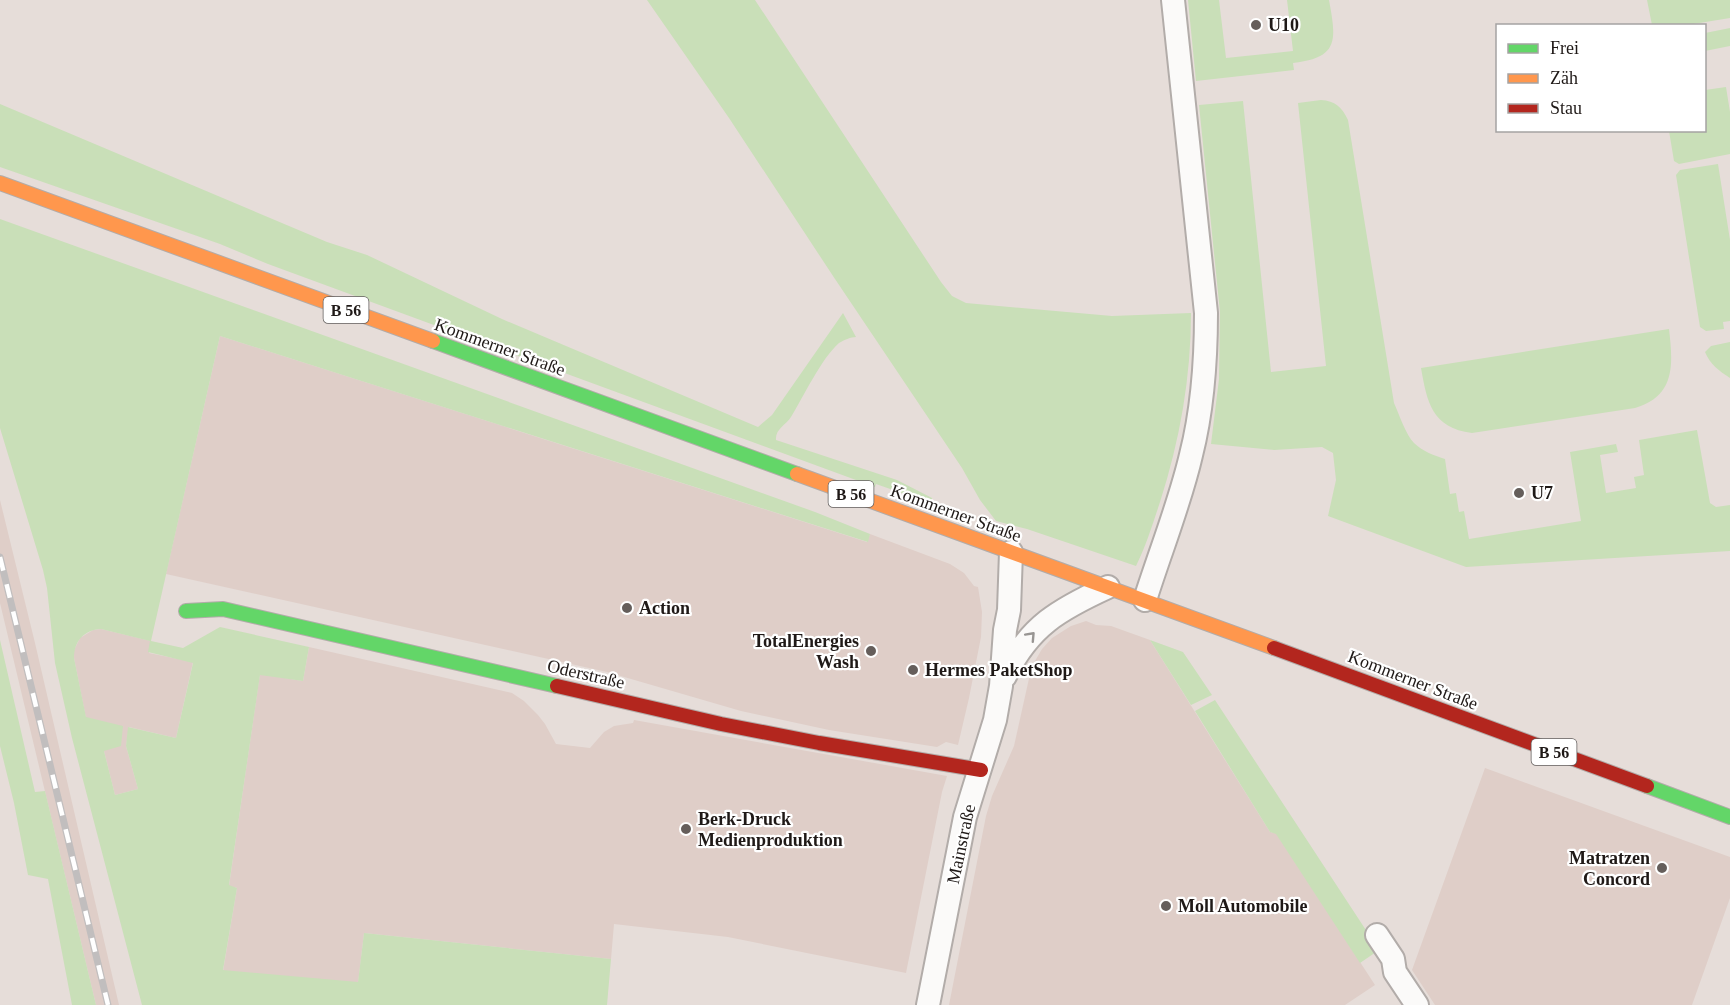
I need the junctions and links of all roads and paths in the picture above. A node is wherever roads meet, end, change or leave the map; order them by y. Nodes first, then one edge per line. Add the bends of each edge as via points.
1 (1173, 0) edge
2 (0, 183) edge
3 (1011, 552) junction
4 (1108, 587) junction
5 (1145, 600) junction
6 (186, 611) dead end
7 (1001, 686) junction
8 (981, 770) junction
9 (1730, 817) edge
10 (1377, 935) dead end
11 (928, 1005) edge
12 (1417, 1005) edge

1 - 5 street via 1206,313 1206,357 1191,456
2 - 3 main road, Kommerner Straße / B 56
3 - 4 main road, Kommerner Straße / B 56
3 - 7 street, Mainstraße
4 - 5 main road, Kommerner Straße / B 56
7 -> 4 street, Mainstraße via 1012,661 1034,633 1065,608
5 - 9 main road, Kommerner Straße / B 56
6 - 8 main road, Oderstraße via 223,609 721,724
7 - 8 street, Mainstraße
8 - 11 street, Mainstraße via 965,817
10 - 12 street

